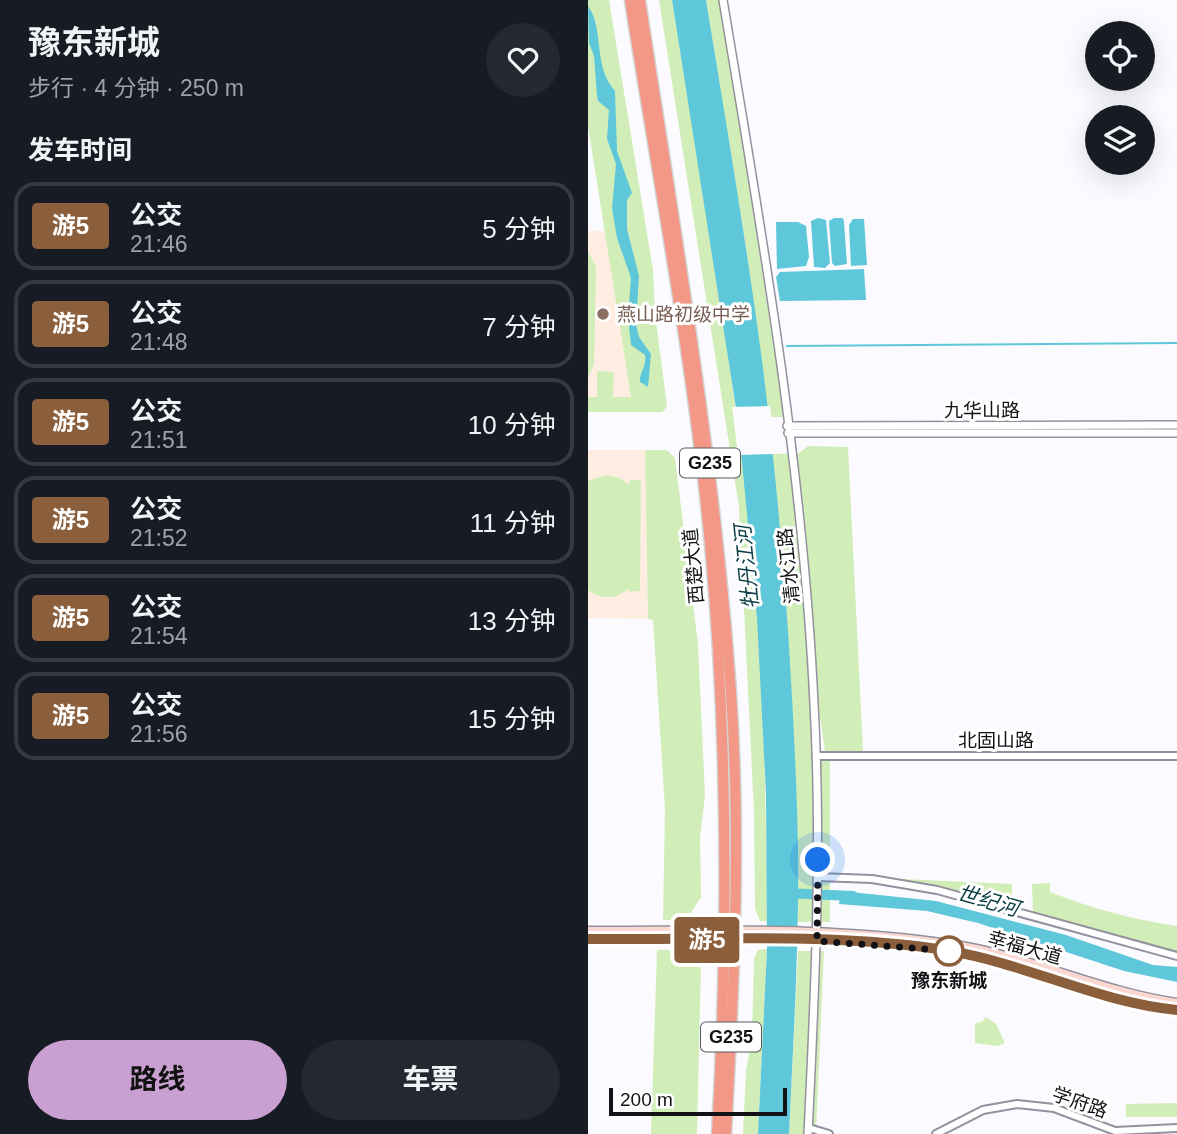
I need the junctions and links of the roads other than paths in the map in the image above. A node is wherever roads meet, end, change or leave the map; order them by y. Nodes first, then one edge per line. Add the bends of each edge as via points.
1 (630, 0) edge
2 (640, 0) edge
3 (723, 0) edge
4 (1177, 425) edge
5 (788, 430) junction
6 (1177, 433) edge
7 (816, 755) junction
8 (1177, 756) edge
9 (818, 880) junction
10 (588, 931) edge
11 (729, 936) junction
12 (818, 937) junction
13 (588, 939) edge
14 (1177, 956) edge
15 (1177, 1003) edge
16 (1177, 1010) edge
17 (1177, 1128) edge
18 (808, 1131) edge
19 (718, 1134) edge
20 (726, 1134) edge
21 (829, 1134) edge
22 (936, 1134) edge

1 - 11 highway, 西楚大道 / G235 via 710,544 722,719
2 - 11 highway, 西楚大道 / G235 via 713,485 731,695
3 - 5 street, 清水江路
4 - 5 street, 九华山路
5 - 6 street, 九华山路
5 - 7 street, 清水江路 via 805,575
7 - 8 street, 北固山路
7 - 9 street, 清水江路
9 - 12 street, 清水江路
9 - 14 street via 883,881 937,890
10 - 11 main road
11 - 12 main road, 幸福大道
11 - 13 main road
11 - 19 highway, 西楚大道 / G235
11 - 20 highway, 西楚大道 / G235
12 - 15 main road, 幸福大道 via 958,945 1143,998
12 - 16 main road, 幸福大道 via 952,951
12 - 18 street, 清水江路
17 - 22 street, 学府路 via 1115,1131 1054,1108 1017,1104 983,1110
18 - 21 street

